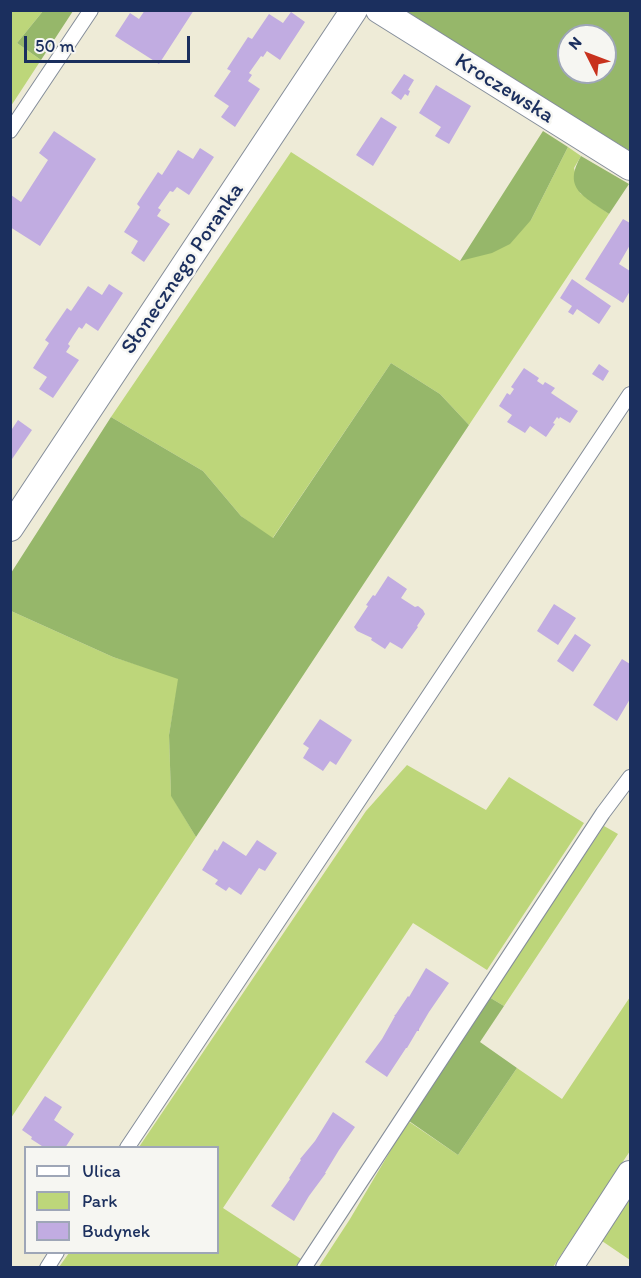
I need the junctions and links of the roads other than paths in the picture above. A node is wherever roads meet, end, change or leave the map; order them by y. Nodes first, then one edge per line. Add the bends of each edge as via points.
1 (90, 10) edge
2 (354, 10) edge
3 (379, 10) edge
4 (10, 131) edge
5 (630, 167) edge
6 (630, 394) edge
7 (10, 528) edge
8 (630, 777) edge
9 (128, 1146) edge
10 (630, 1174) edge
11 (56, 1254) edge
12 (47, 1268) edge
13 (304, 1268) edge
14 (569, 1268) edge

1 - 4 lane
2 - 7 street, Słonecznego Poranka
3 - 5 street, Kroczewska
6 - 9 lane
8 - 13 lane
10 - 14 street
11 - 12 lane

